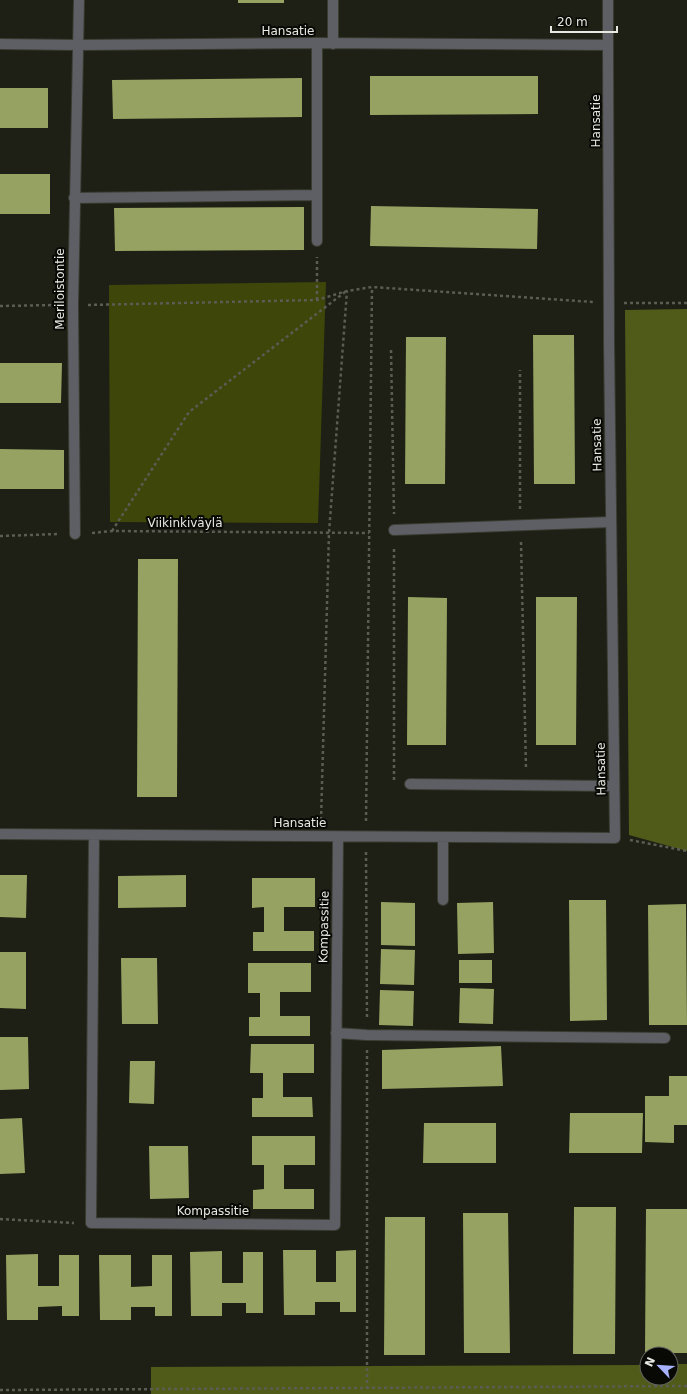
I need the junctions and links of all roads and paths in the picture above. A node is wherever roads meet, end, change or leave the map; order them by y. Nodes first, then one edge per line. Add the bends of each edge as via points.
1 (79, 0) edge
2 (333, 0) edge
3 (608, 0) edge
4 (317, 43) junction
5 (0, 44) edge
6 (333, 44) junction
7 (78, 45) junction
8 (608, 45) junction
9 (317, 195) junction
10 (74, 198) junction
11 (318, 242) joint
12 (347, 291) junction
13 (317, 300) junction
14 (609, 303) junction
15 (687, 303) edge
16 (73, 305) junction
17 (0, 306) edge
18 (391, 350) dead end
19 (520, 370) dead end
20 (611, 522) junction
21 (520, 525) junction
22 (394, 530) junction
23 (112, 532) junction
24 (329, 533) junction
25 (369, 533) dead end
26 (75, 534) junction
27 (0, 536) edge
28 (410, 784) joint
29 (528, 786) junction
30 (614, 786) junction
31 (0, 834) edge
32 (94, 835) junction
33 (320, 836) junction
34 (338, 837) junction
35 (443, 837) junction
36 (615, 838) junction
37 (687, 851) edge
38 (443, 900) dead end
39 (336, 1033) junction
40 (664, 1038) dead end
41 (0, 1219) edge
42 (91, 1223) junction
43 (687, 1386) edge
44 (0, 1390) edge

1 - 7 street, Meriloistontie
2 - 6 street
3 - 8 street
4 - 6 street, Hansatie
4 - 7 street, Hansatie
4 - 9 street
5 - 7 street, Hansatie
6 - 8 street, Hansatie
7 - 10 street, Meriloistontie
8 - 14 street, Hansatie
9 - 10 street
9 - 11 street
10 - 16 street, Meriloistontie
11 - 13 path
12 - 13 path
12 - 14 path via 372,288
12 - 23 path via 188,412
12 - 24 path
13 - 16 path
14 - 15 path
14 - 20 street, Hansatie
16 - 17 path
16 - 26 street, Meriloistontie
18 - 22 path
19 - 21 path
20 - 21 street
20 - 30 street, Hansatie
21 - 22 street
21 - 29 path
22 - 28 path via 394,785
23 - 24 path, Viikinkiväylä
23 - 26 path, Viikinkiväylä
24 - 25 path, Viikinkiväylä
24 - 33 path
26 - 27 path, Viikinkiväylä
28 - 29 street
29 - 30 street
30 - 36 street, Hansatie
31 - 32 street, Hansatie
32 - 33 street, Hansatie
32 - 42 street
33 - 34 street, Hansatie
34 - 35 street, Hansatie
34 - 39 street, Kompassitie
35 - 36 street, Hansatie
35 - 38 street
36 - 37 path
39 - 40 street
39 - 42 street, Kompassitie via 334,1225
41 - 42 path
43 - 44 path

